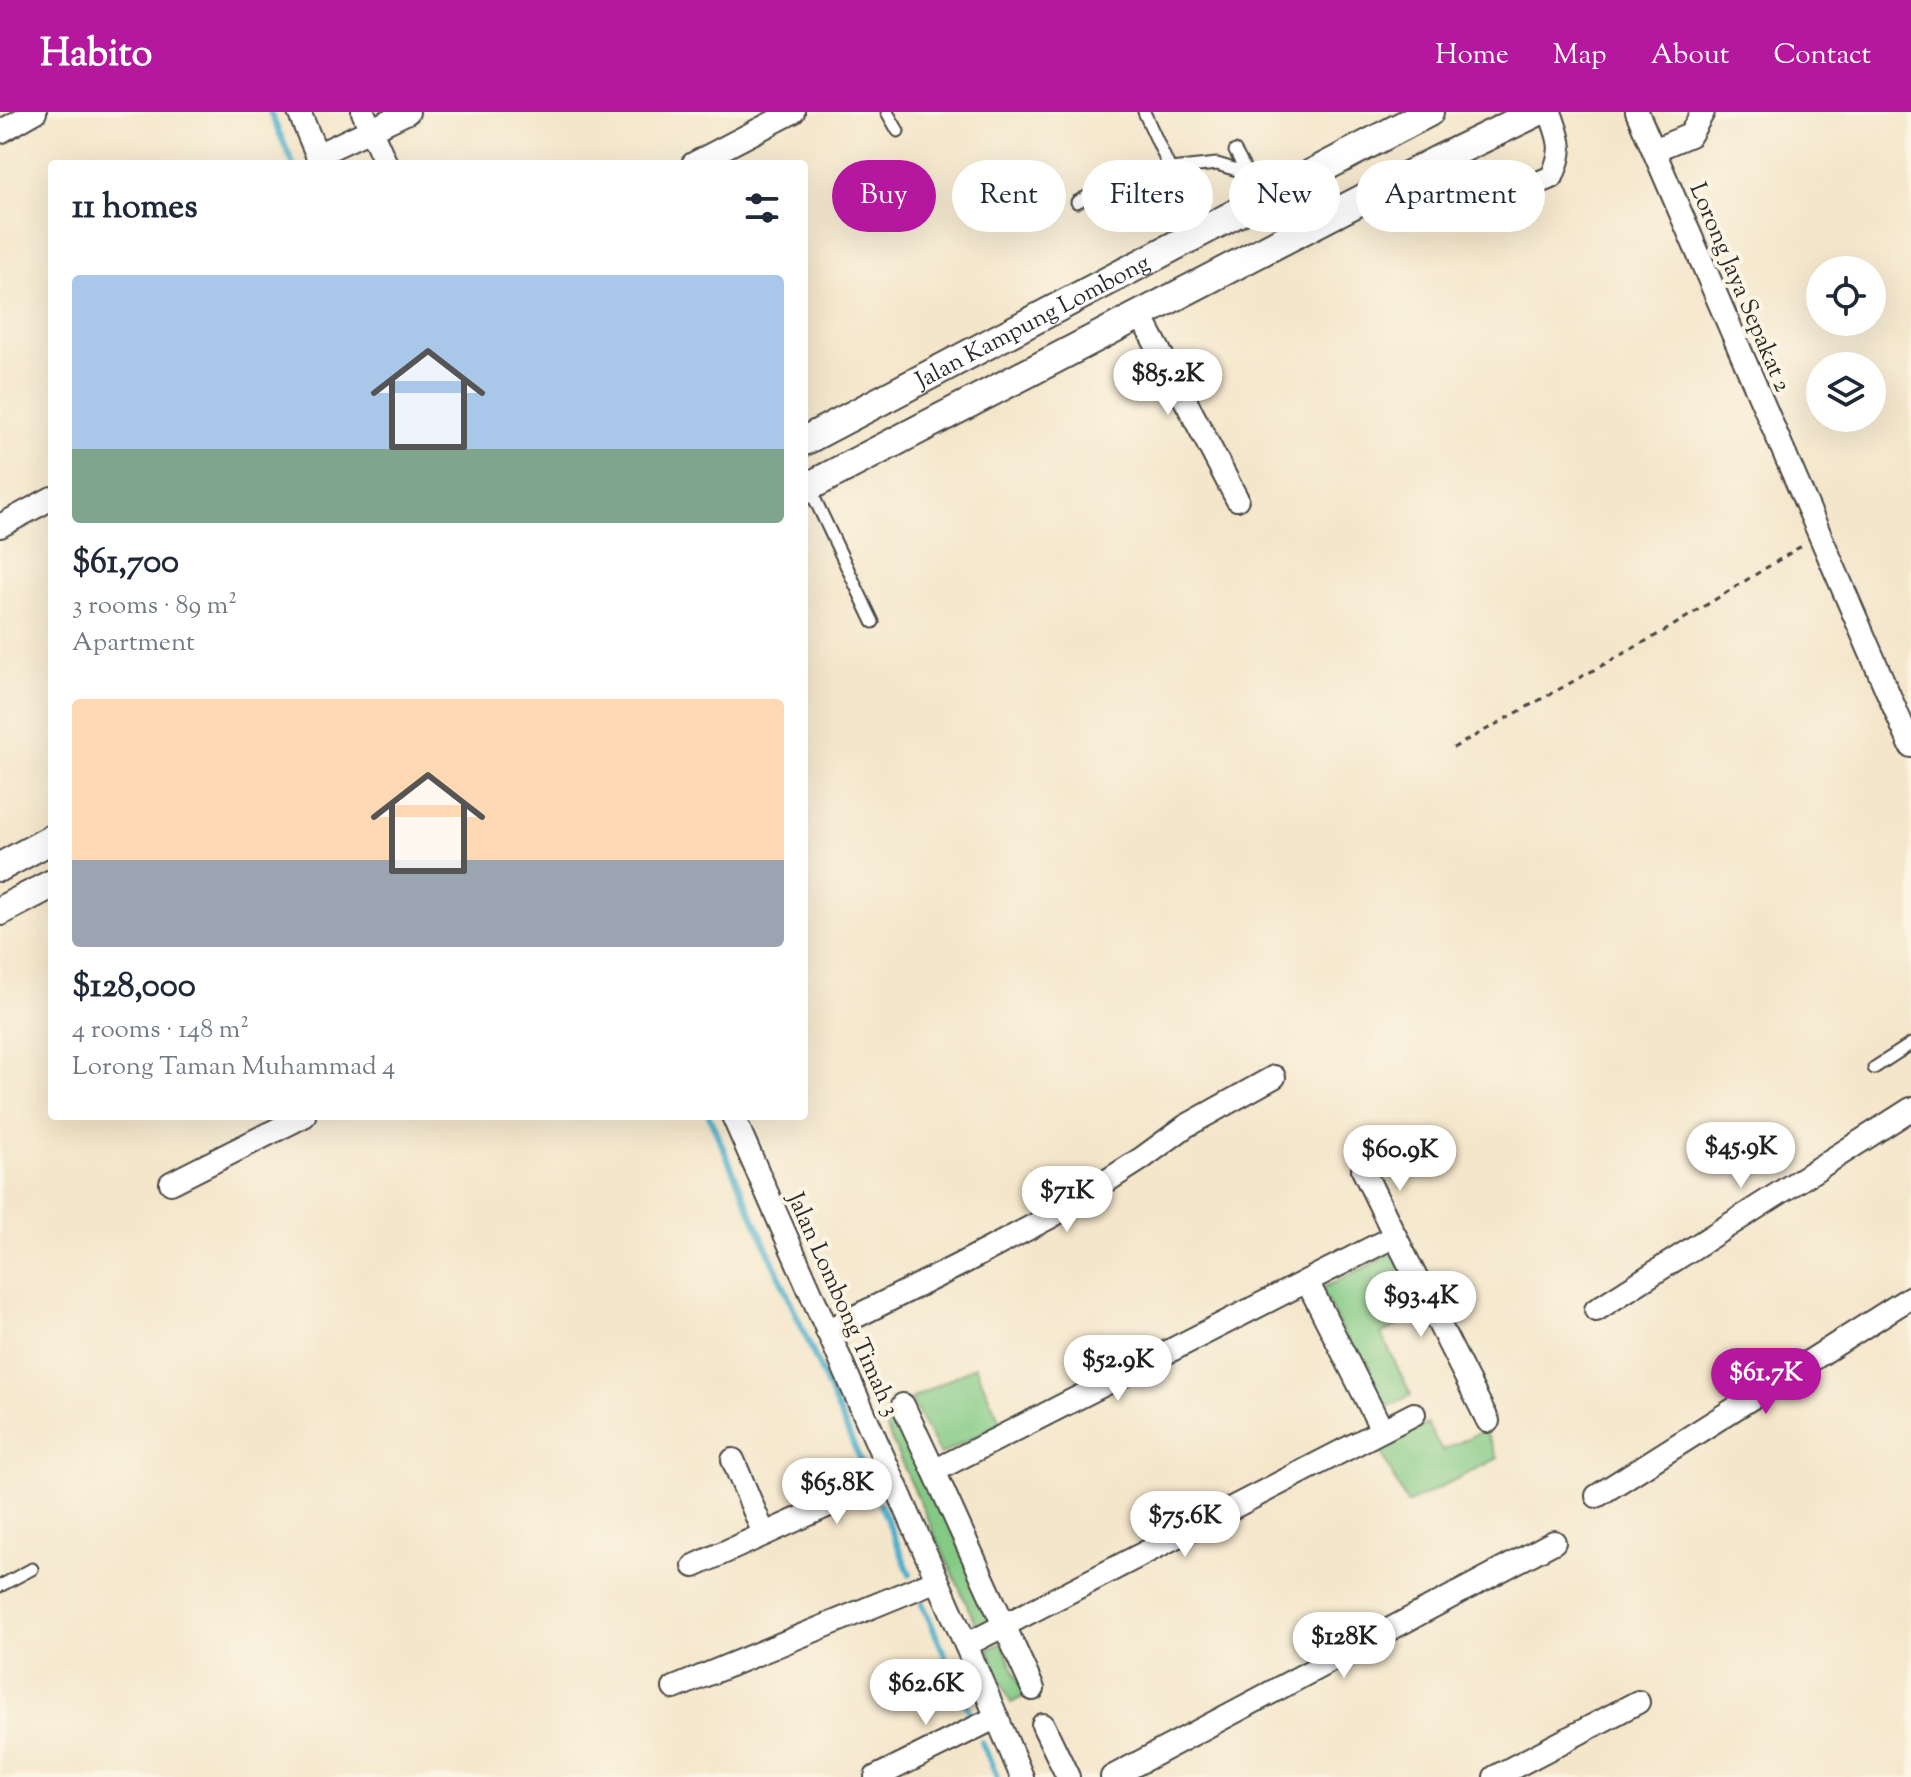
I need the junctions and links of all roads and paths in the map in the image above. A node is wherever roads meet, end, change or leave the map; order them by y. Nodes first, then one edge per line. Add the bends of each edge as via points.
1 (35, 112) edge
2 (299, 112) edge
3 (408, 112) edge
4 (793, 112) edge
5 (887, 112) edge
6 (1144, 112) edge
7 (1429, 112) edge
8 (1537, 112) edge
9 (1550, 112) edge
10 (1637, 112) edge
11 (1703, 112) edge
12 (367, 121) edge
13 (898, 131) dead end
14 (0, 132) edge
15 (1654, 150) junction
16 (1235, 151) dead end
17 (319, 159) edge
18 (384, 160) edge
19 (701, 160) edge
20 (1166, 160) edge
21 (1240, 160) edge
22 (1338, 160) edge
23 (1438, 160) edge
24 (1545, 180) edge
25 (1082, 199) edge
26 (1077, 202) dead end
27 (1356, 202) edge
28 (1229, 217) edge
29 (1140, 314) junction
30 (808, 439) edge
31 (808, 487) edge
32 (808, 492) edge
33 (1237, 499) dead end
34 (48, 500) edge
35 (0, 526) edge
36 (1820, 535) junction
37 (873, 622) dead end
38 (1911, 746) edge
39 (1453, 748) dead end
40 (48, 841) edge
41 (0, 867) edge
42 (48, 886) edge
43 (0, 911) edge
44 (1911, 1044) edge
45 (1874, 1068) dead end
46 (1274, 1077) dead end
47 (1911, 1109) edge
48 (296, 1120) edge
49 (735, 1120) edge
50 (1363, 1170) dead end
51 (171, 1183) dead end
52 (1395, 1236) junction
53 (1307, 1281) junction
54 (1911, 1297) edge
55 (1596, 1310) dead end
56 (827, 1331) junction
57 (903, 1405) dead end
58 (1414, 1414) dead end
59 (1488, 1421) dead end
60 (1382, 1430) junction
61 (733, 1460) dead end
62 (934, 1471) junction
63 (891, 1477) junction
64 (1597, 1496) dead end
65 (764, 1534) junction
66 (1554, 1542) dead end
67 (694, 1566) dead end
68 (32, 1569) dead end
69 (937, 1580) junction
70 (0, 1586) edge
71 (1005, 1627) junction
72 (966, 1645) junction
73 (674, 1688) dead end
74 (1033, 1689) dead end
75 (1638, 1702) dead end
76 (997, 1717) junction
77 (1043, 1725) dead end
78 (876, 1777) edge
79 (1022, 1777) edge
80 (1068, 1777) edge
81 (1112, 1777) edge
82 (1495, 1777) edge

1 - 14 street
2 - 17 street
3 - 12 street
4 - 19 street
5 - 13 lane
6 - 20 lane
7 - 22 street, Jalan Kampung Lombong
8 - 23 street, Jalan Kampung Lombong
9 - 24 street via 1562,148 1552,177
10 - 15 street, Lorong Jaya Sepakat 2
11 - 15 street via 1690,135
12 - 17 street
12 - 18 street
15 - 36 street, Lorong Jaya Sepakat 2
16 - 21 lane
25 - 26 lane
27 - 29 street, Jalan Kampung Lombong
28 - 30 street, Jalan Kampung Lombong
29 - 31 street, Jalan Kampung Lombong
29 - 33 street
32 - 37 lane
34 - 35 street
36 - 38 street, Lorong Jaya Sepakat 2
36 - 39 path via 1666,630
40 - 41 street
42 - 43 street
44 - 45 lane
46 - 56 street via 1186,1126 1052,1216
47 - 55 street
48 - 51 street
49 - 56 street, Jalan Lombong Timah 3
50 - 52 street
52 - 53 street
52 - 59 street
53 - 60 street
53 - 62 street
54 - 64 street
56 - 63 street, Jalan Lombong Timah 3
57 - 62 street
58 - 60 street
60 - 71 street
61 - 65 street
62 - 71 street
63 - 65 street
63 - 69 street, Jalan Lombong Timah 3
65 - 67 street
66 - 81 street
68 - 70 lane
69 - 72 street, Jalan Lombong Timah 3
69 - 73 street
71 - 72 street
71 - 74 street
72 - 76 street, Jalan Lombong Timah 3
75 - 82 street
76 - 78 street
76 - 79 street, Jalan Lombong Timah 3
77 - 80 street

